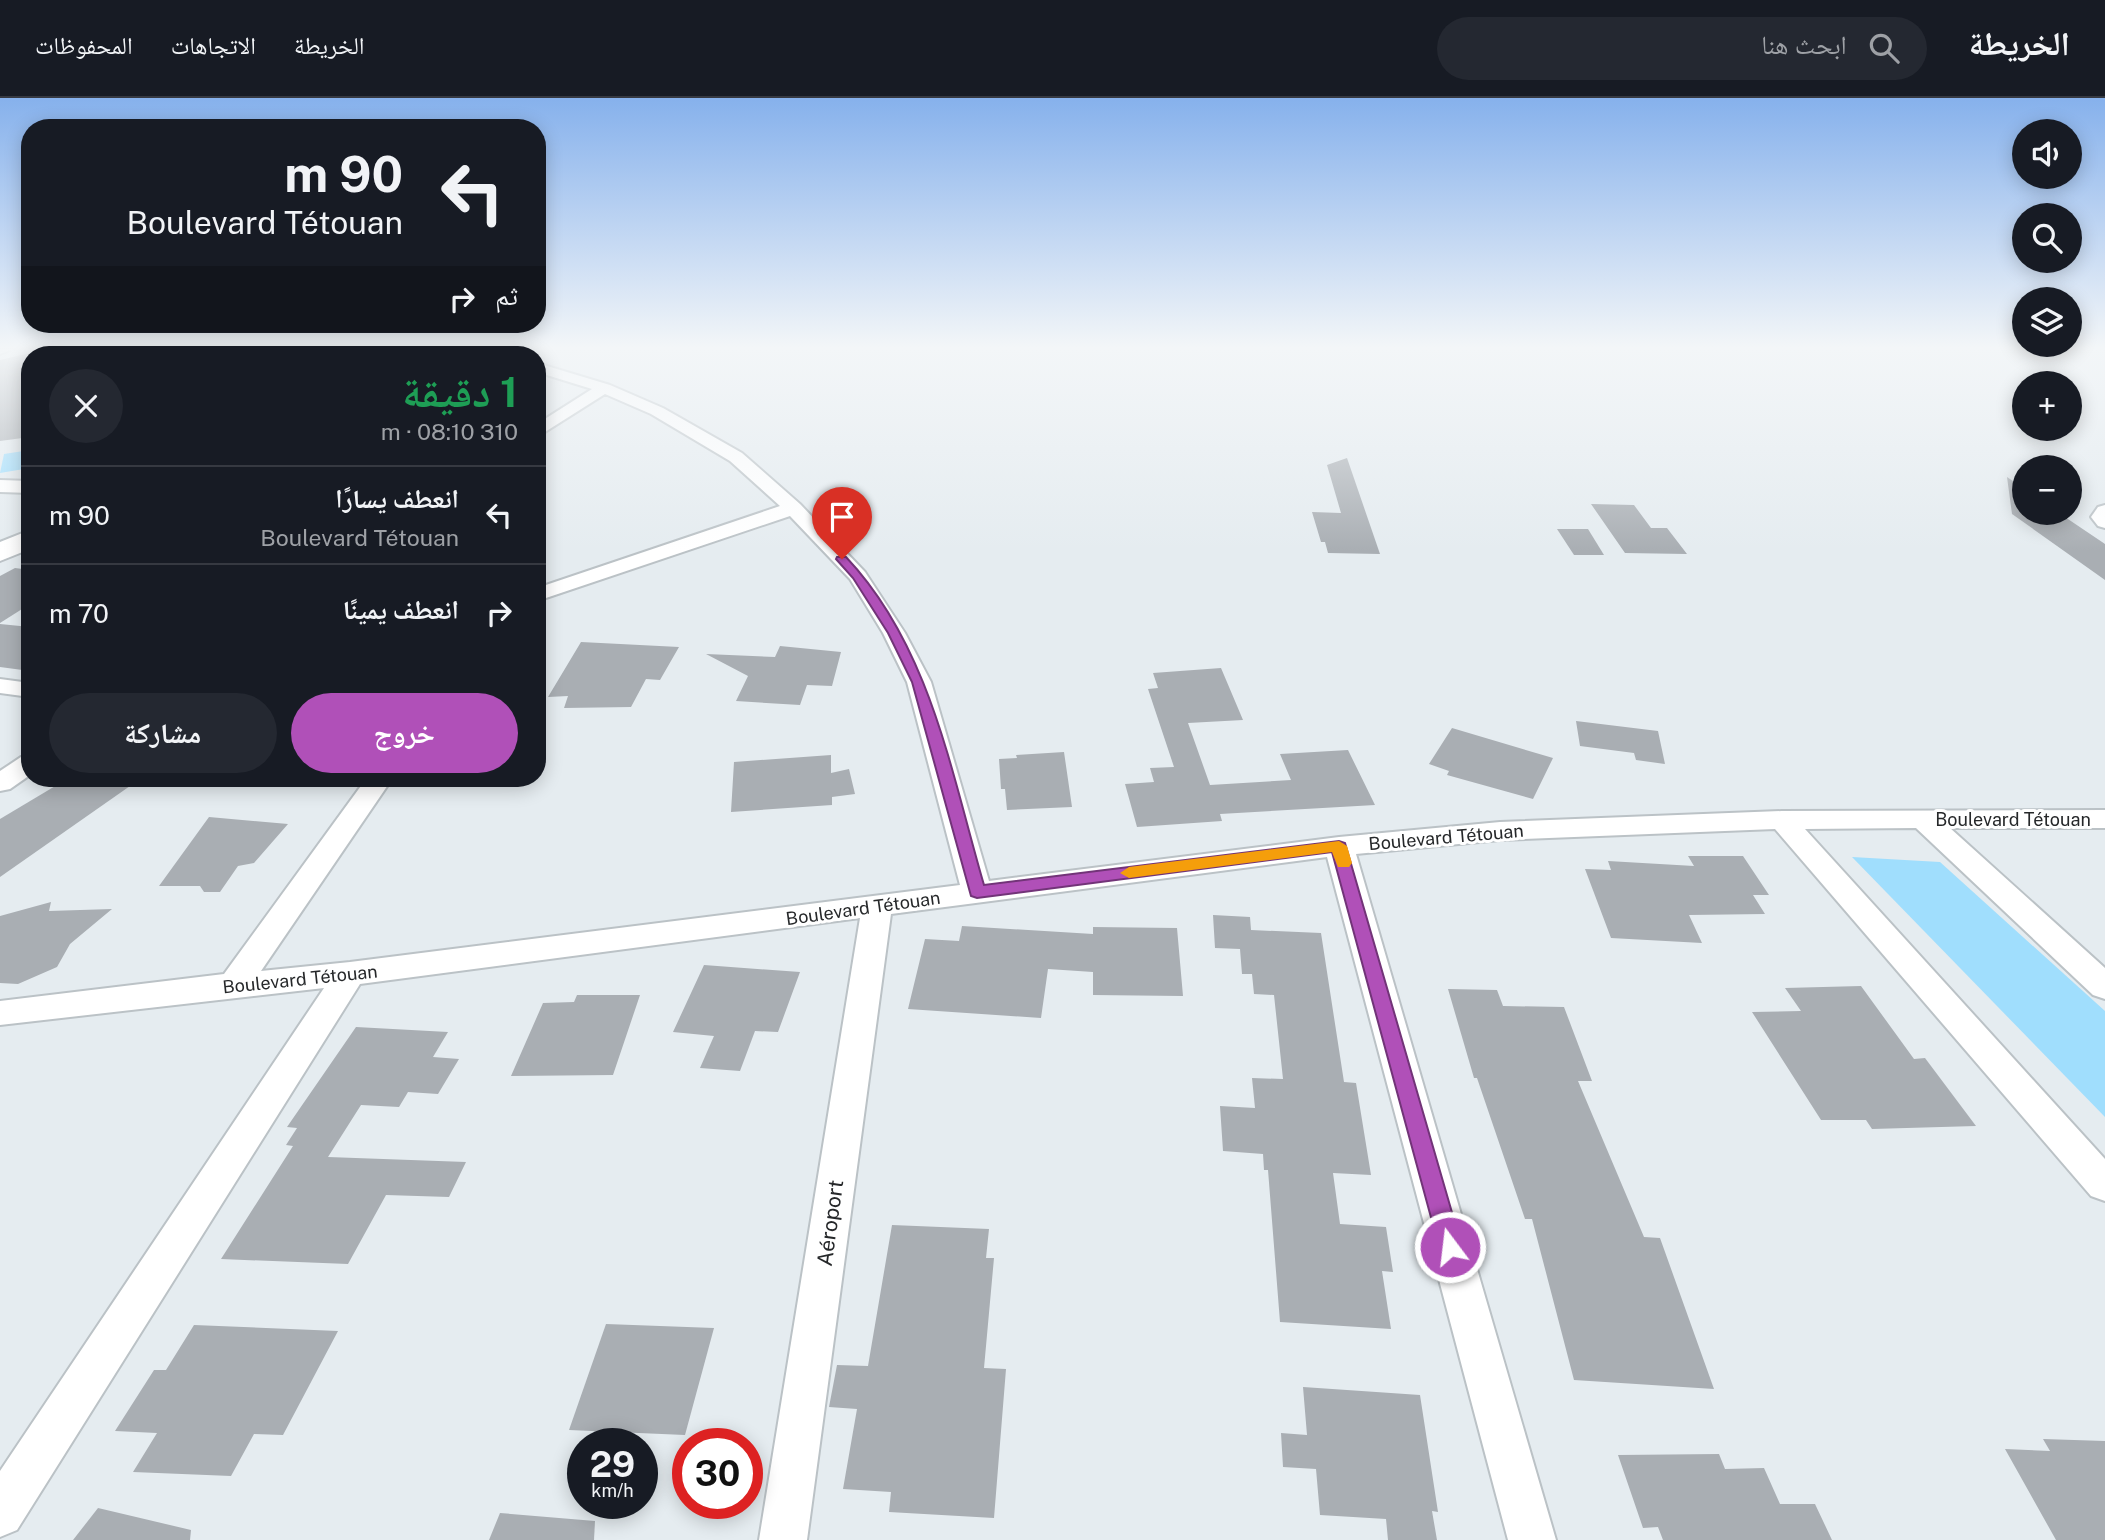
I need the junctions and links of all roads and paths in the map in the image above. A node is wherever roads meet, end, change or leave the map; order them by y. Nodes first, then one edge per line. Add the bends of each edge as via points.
1 (561, 416) edge
2 (666, 416) edge
3 (546, 426) edge
4 (0, 485) edge
5 (21, 486) edge
6 (793, 508) junction
7 (2105, 511) edge
8 (2105, 522) edge
9 (21, 524) edge
10 (0, 534) edge
11 (21, 542) edge
12 (0, 553) edge
13 (546, 591) edge
14 (0, 686) edge
15 (21, 689) edge
16 (21, 769) edge
17 (0, 783) edge
18 (373, 787) edge
19 (2105, 819) edge
20 (1782, 820) junction
21 (1924, 820) junction
22 (1339, 846) junction
23 (977, 892) junction
24 (877, 906) junction
25 (350, 974) junction
26 (234, 985) junction
27 (2105, 987) edge
28 (0, 1013) edge
29 (2105, 1185) edge
30 (0, 1513) edge
31 (783, 1540) edge
32 (1532, 1540) edge

1 - 3 street
2 - 6 street via 736,457
4 - 5 street
6 - 13 street
6 - 23 street via 858,576 919,682
7 - 8 street via 2101,517
9 - 10 main road
11 - 12 main road
14 - 15 street
16 - 17 street
18 - 26 street
19 - 21 street, Boulevard Tétouan
20 - 21 street, Boulevard Tétouan
20 - 22 street, Boulevard Tétouan via 1500,831
20 - 29 street
21 - 27 street
22 - 23 street, Boulevard Tétouan
22 - 32 street
23 - 24 street, Boulevard Tétouan
24 - 25 street, Boulevard Tétouan
24 - 31 street, Aéroport
25 - 26 street, Boulevard Tétouan
25 - 30 street
26 - 28 street, Boulevard Tétouan

